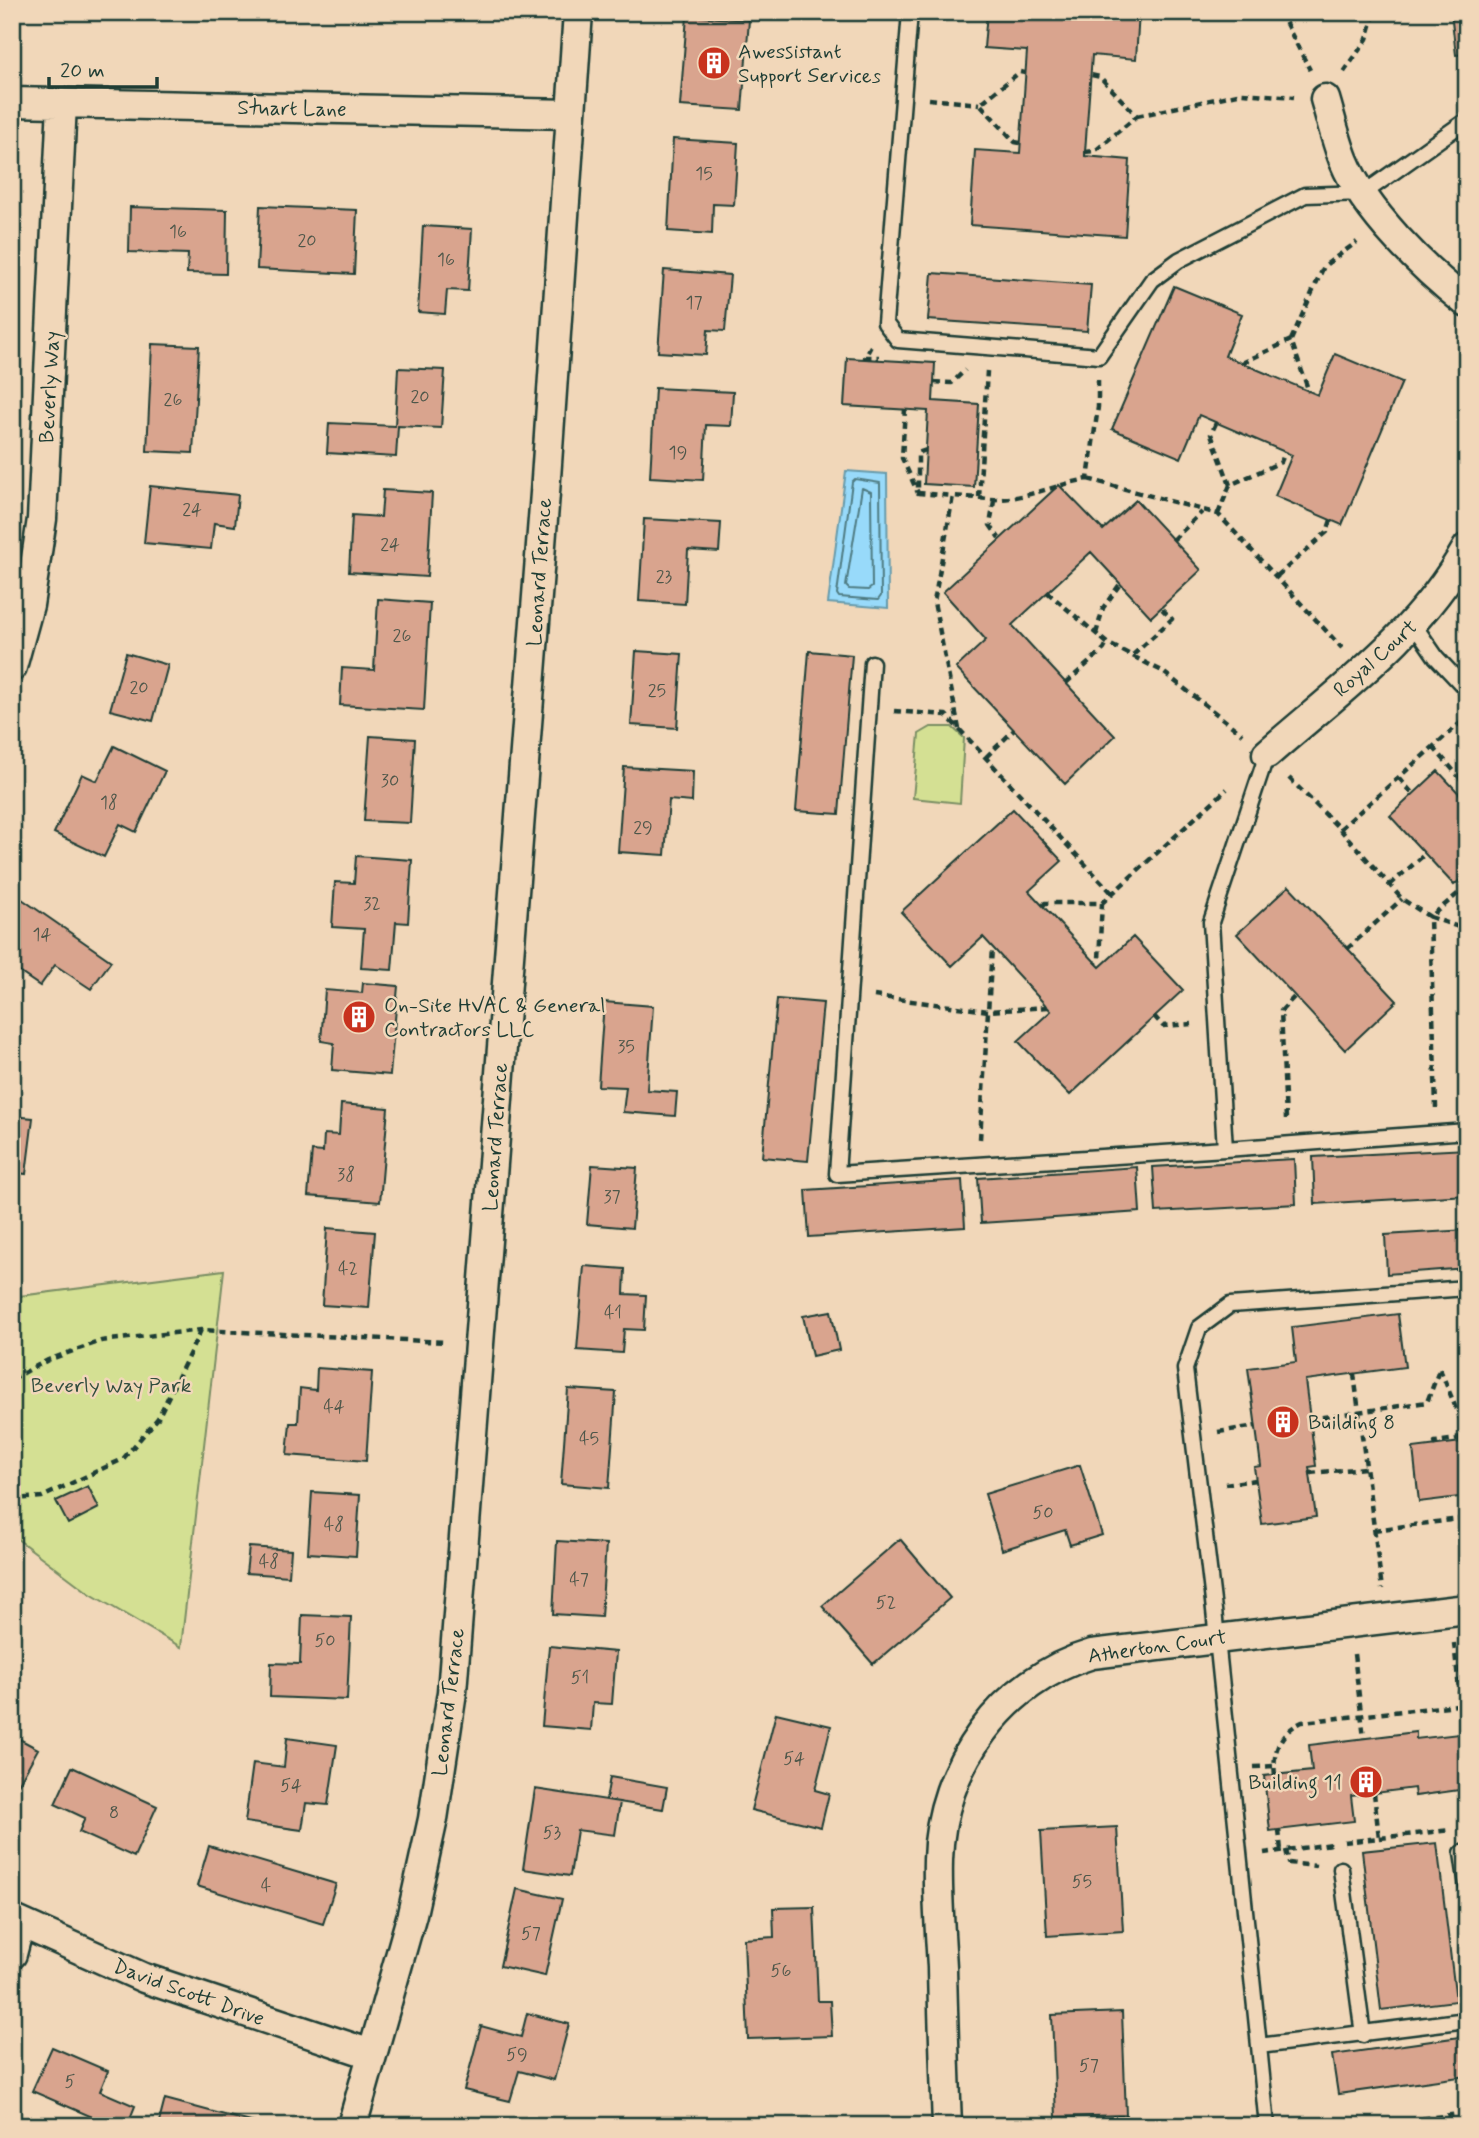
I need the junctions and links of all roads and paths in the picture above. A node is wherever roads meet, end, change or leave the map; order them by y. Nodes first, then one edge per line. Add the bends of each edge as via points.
1 (578, 12) edge
2 (911, 12) edge
3 (1280, 12) edge
4 (1375, 12) edge
5 (1026, 73) dead end
6 (1091, 75) dead end
7 (904, 96) junction
8 (1325, 99) junction
9 (12, 102) edge
10 (62, 103) junction
11 (980, 104) junction
12 (571, 114) junction
13 (1137, 116) junction
14 (1467, 120) edge
15 (1020, 144) dead end
16 (1085, 152) dead end
17 (1364, 192) junction
18 (1380, 216) junction
19 (1467, 303) edge
20 (1291, 340) junction
21 (988, 347) junction
22 (1099, 356) junction
23 (1242, 363) dead end
24 (1309, 391) dead end
25 (905, 409) dead end
26 (1216, 423) dead end
27 (926, 450) dead end
28 (1285, 452) dead end
29 (1088, 479) junction
30 (1230, 485) junction
31 (918, 494) junction
32 (953, 496) junction
33 (979, 498) junction
34 (994, 501) junction
35 (1202, 512) junction
36 (1218, 514) junction
37 (1331, 520) dead end
38 (999, 538) dead end
39 (1174, 540) dead end
40 (1467, 548) edge
41 (1277, 576) junction
42 (1120, 584) dead end
43 (1047, 592) dead end
44 (1161, 608) dead end
45 (1414, 625) junction
46 (1096, 634) junction
47 (1107, 643) junction
48 (1133, 654) junction
49 (872, 663) dead end
50 (12, 667) edge
51 (1364, 668) junction
52 (1066, 684) dead end
53 (1467, 690) edge
54 (869, 710) junction
55 (1467, 716) edge
56 (959, 729) junction
57 (1014, 730) dead end
58 (1433, 747) junction
59 (1267, 754) junction
60 (986, 757) junction
61 (1399, 778) junction
62 (1467, 786) edge
63 (1413, 794) dead end
64 (1340, 829) junction
65 (1425, 854) dead end
66 (1390, 885) junction
67 (1467, 886) edge
68 (1112, 893) junction
69 (1402, 899) junction
70 (1102, 903) junction
71 (1043, 906) dead end
72 (1430, 917) junction
73 (1467, 930) edge
74 (992, 948) dead end
75 (1348, 949) dead end
76 (1096, 962) dead end
77 (849, 992) junction
78 (1295, 996) dead end
79 (1048, 1007) dead end
80 (988, 1011) junction
81 (1154, 1016) dead end
82 (1217, 1023) junction
83 (1467, 1131) edge
84 (1437, 1133) junction
85 (1286, 1144) junction
86 (1225, 1149) junction
87 (979, 1164) junction
88 (1467, 1288) edge
89 (201, 1330) junction
90 (479, 1344) junction
91 (1354, 1374) dead end
92 (12, 1379) edge
93 (1358, 1412) junction
94 (1310, 1419) dead end
95 (1256, 1426) dead end
96 (1193, 1434) junction
97 (1436, 1446) dead end
98 (1366, 1468) junction
99 (1310, 1473) dead end
100 (1256, 1480) dead end
101 (1200, 1488) junction
102 (12, 1499) edge
103 (1467, 1518) edge
104 (1374, 1530) junction
105 (1458, 1610) edge
106 (1386, 1618) junction
107 (1350, 1622) junction
108 (1217, 1637) junction
109 (1460, 1704) junction
110 (1467, 1704) edge
111 (1362, 1714) junction
112 (1464, 1734) dead end
113 (1364, 1738) dead end
114 (1275, 1775) dead end
115 (1374, 1793) dead end
116 (1279, 1830) dead end
117 (1454, 1830) dead end
118 (1379, 1838) junction
119 (1284, 1850) junction
120 (1462, 1853) dead end
121 (1239, 1855) junction
122 (1341, 1869) joint
123 (1467, 1886) edge
124 (16, 1921) edge
125 (12, 1954) edge
126 (1467, 2020) edge
127 (1363, 2035) junction
128 (1259, 2046) junction
129 (371, 2054) junction
130 (1464, 2113) edge
131 (1459, 2121) dead end
132 (1407, 2123) edge
133 (352, 2126) edge
134 (947, 2126) edge
135 (1267, 2126) edge
136 (1363, 2126) edge
137 (1465, 2126) edge

1 - 12 street, Leonard Terrace
2 - 7 lane
3 - 8 path
4 - 8 path via 1367,39
5 - 11 path via 1020,72
6 - 13 path via 1100,77
7 - 11 path
7 - 21 lane via 886,323 898,340
8 - 13 path via 1242,93
8 - 17 street via 1345,162
9 - 10 street, Stuart Lane
10 - 12 street, Stuart Lane
10 - 50 street, Beverly Way via 42,519 29,605
11 - 15 path
12 - 90 street, Leonard Terrace
13 - 16 path via 1095,151
14 - 17 lane
17 - 18 street
17 - 22 lane via 1305,195 1179,260 1152,281
18 - 19 street via 1420,264
18 - 20 path via 1354,245 1324,266
20 - 23 path
20 - 24 path
21 - 22 lane
21 - 33 path
22 - 29 path via 1098,407
25 - 31 path via 902,458
26 - 30 path via 1211,434
27 - 31 path via 918,453
28 - 30 path via 1281,462
29 - 34 path
29 - 35 path
30 - 36 path
31 - 32 path
32 - 33 path
32 - 56 path via 934,602
33 - 34 path
34 - 38 path via 990,525
35 - 36 path
35 - 39 path
36 - 41 path
37 - 41 path via 1327,532
40 - 45 street, Royal Court
41 - 51 path
42 - 46 path via 1103,608
43 - 46 path
44 - 48 path via 1172,619
45 - 51 street, Royal Court
45 - 53 lane
46 - 47 path
47 - 48 path
47 - 52 path
48 - 59 path via 1195,695
49 - 54 lane
51 - 59 street, Royal Court
54 - 56 path via 946,715
54 - 77 lane
55 - 58 path
56 - 60 path
57 - 60 path
58 - 61 path
58 - 62 path
59 - 64 path
59 - 68 path
59 - 82 lane via 1211,922
60 - 68 path
61 - 63 path
61 - 64 path
64 - 66 path
65 - 66 path
66 - 69 path
67 - 72 path
68 - 70 path
69 - 72 path
69 - 75 path
70 - 71 path
70 - 76 path
72 - 73 path
72 - 84 path
74 - 80 path
77 - 80 path
77 - 87 lane via 837,1174
78 - 85 path via 1281,1012
79 - 80 path
80 - 87 path
81 - 82 path via 1163,1026
82 - 86 lane
83 - 84 lane
84 - 85 lane
85 - 86 lane
86 - 87 lane
88 - 96 lane via 1230,1305 1199,1328 1185,1369
89 - 90 path
89 - 92 path via 101,1341
89 - 102 path via 158,1418 123,1459 42,1497
90 - 129 street, Leonard Terrace via 452,1692 433,1819 412,1914
91 - 93 path
93 - 94 path
93 - 97 path via 1427,1402 1440,1368 1463,1434 1435,1442
93 - 98 path
95 - 96 path
96 - 101 lane
98 - 99 path
98 - 104 path
100 - 101 path
101 - 108 lane
103 - 104 path
104 - 106 path
105 - 106 street, Atherton Court
105 - 109 path
106 - 107 street, Atherton Court
107 - 108 street, Atherton Court
107 - 111 path
108 - 121 lane
108 - 134 street, Atherton Court via 1092,1654 1041,1674 1008,1700 964,1762 947,1808 938,1858
109 - 110 path
109 - 111 path
109 - 112 path
111 - 113 path
111 - 114 path via 1291,1727 1274,1757
115 - 118 path
116 - 119 path
117 - 118 path
118 - 119 path
119 - 121 path
119 - 122 path via 1289,1863
120 - 123 lane
121 - 128 lane
122 - 127 lane
124 - 125 street
124 - 129 street, David Scott Drive via 144,1979
126 - 127 lane
127 - 128 lane
128 - 135 lane
129 - 133 street, Leonard Terrace
130 - 131 path
130 - 132 path
130 - 137 path
132 - 136 path

